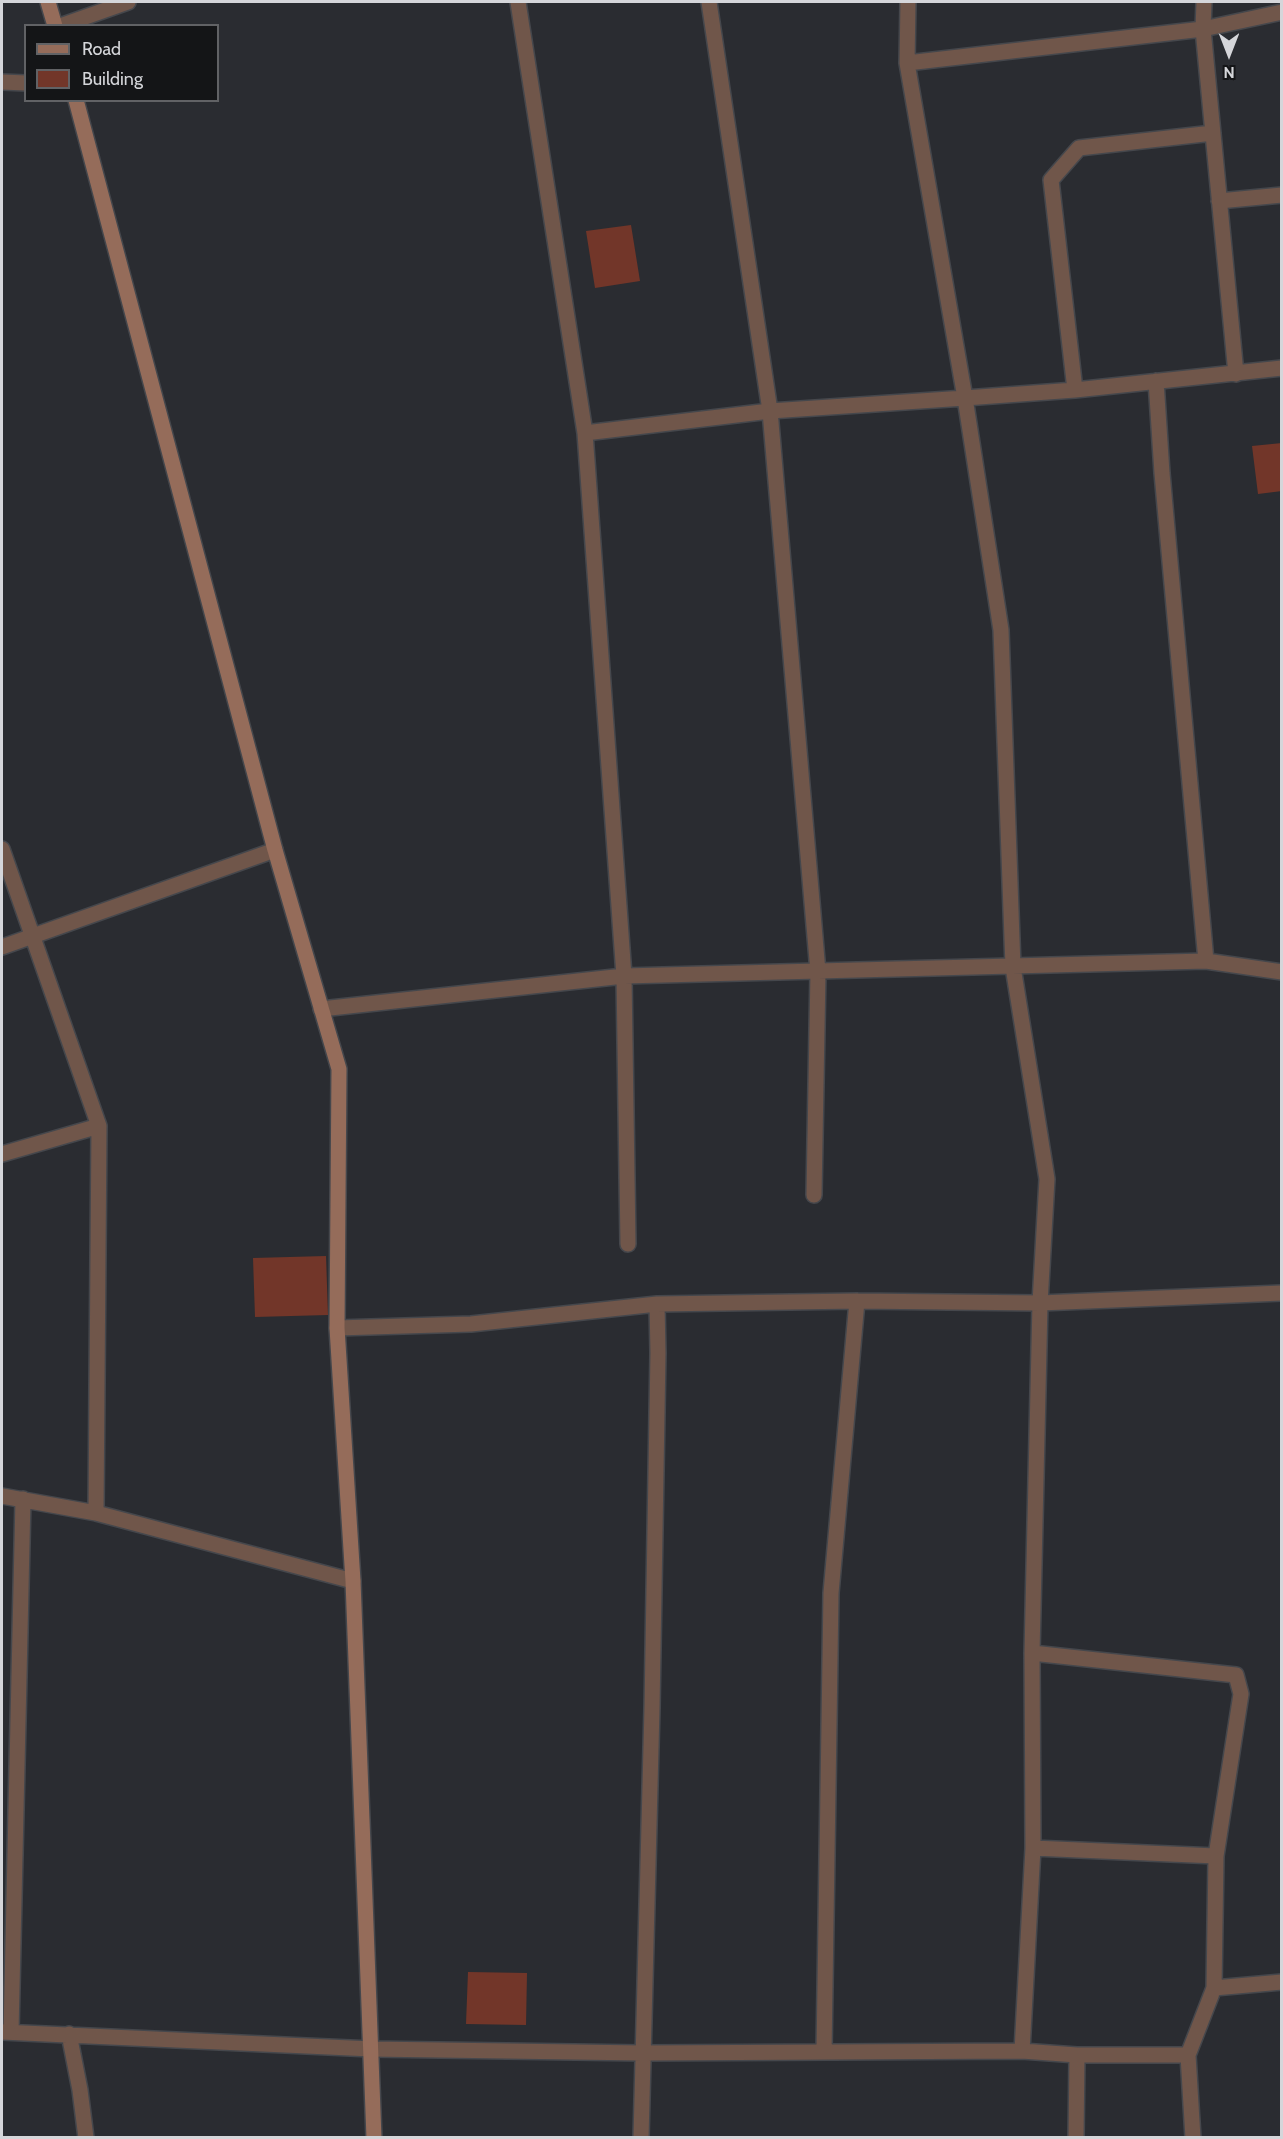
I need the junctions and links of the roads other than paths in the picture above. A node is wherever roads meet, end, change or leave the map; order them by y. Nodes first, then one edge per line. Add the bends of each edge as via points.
1 (48, 2) edge
2 (128, 2) edge
3 (518, 2) edge
4 (709, 2) edge
5 (908, 2) edge
6 (1204, 2) edge
7 (1281, 12) edge
8 (54, 24) edge
9 (66, 24) edge
10 (1203, 29) junction
11 (907, 63) junction
12 (2, 82) edge
13 (24, 83) edge
14 (77, 102) edge
15 (1213, 133) junction
16 (1281, 195) edge
17 (1220, 201) junction
18 (1281, 368) edge
19 (1236, 374) junction
20 (1156, 381) junction
21 (1075, 390) junction
22 (965, 398) junction
23 (770, 411) junction
24 (585, 433) junction
25 (2, 849) edge
26 (275, 850) junction
27 (32, 937) junction
28 (2, 947) edge
29 (1206, 961) junction
30 (1013, 967) junction
31 (818, 972) junction
32 (1281, 972) edge
33 (624, 976) junction
34 (321, 1009) junction
35 (99, 1126) junction
36 (2, 1154) edge
37 (814, 1195) dead end
38 (628, 1244) dead end
39 (1281, 1293) edge
40 (857, 1301) junction
41 (1040, 1303) junction
42 (657, 1304) junction
43 (337, 1328) junction
44 (2, 1496) edge
45 (22, 1499) junction
46 (96, 1513) junction
47 (353, 1581) junction
48 (1032, 1653) junction
49 (1033, 1848) junction
50 (1216, 1856) junction
51 (1281, 1982) edge
52 (1214, 1988) junction
53 (6, 2032) edge
54 (69, 2034) junction
55 (372, 2049) junction
56 (1022, 2051) junction
57 (824, 2052) junction
58 (642, 2054) junction
59 (1077, 2055) junction
60 (1188, 2055) junction
61 (86, 2138) edge
62 (374, 2138) edge
63 (641, 2138) edge
64 (1076, 2138) edge
65 (1193, 2138) edge

1 - 8 main road
2 - 9 street
3 - 24 street
4 - 23 street
5 - 11 street
6 - 10 street
7 - 10 street
10 - 11 street
10 - 15 street
11 - 22 street
12 - 13 street
14 - 26 main road
15 - 17 street
15 - 21 street via 1079,148 1051,180
16 - 17 street
17 - 19 street
18 - 19 street
19 - 20 street
20 - 21 street
20 - 29 street
21 - 22 street
22 - 23 street
22 - 30 street via 1001,630
23 - 24 street
23 - 31 street
24 - 33 street
25 - 27 street
26 - 27 street
26 - 34 main road
27 - 28 street
27 - 35 street
29 - 30 street
29 - 32 street
30 - 31 street
30 - 41 street via 1047,1179
31 - 33 street
31 - 37 street
33 - 34 street
33 - 38 street
34 - 43 main road via 339,1069
35 - 36 street
35 - 46 street
39 - 41 street
40 - 41 street
40 - 42 street
40 - 57 street via 831,1593
41 - 48 street
42 - 43 street via 471,1324
42 - 58 street
43 - 47 main road
44 - 45 street
45 - 46 street
45 - 53 street
46 - 47 street
47 - 55 main road
48 - 49 street
48 - 50 street via 1236,1675 1241,1694
49 - 50 street
49 - 56 street
50 - 52 street
51 - 52 street
52 - 60 street
53 - 54 street
54 - 55 street
54 - 61 street
55 - 58 street
55 - 62 main road
56 - 57 street
56 - 59 street
57 - 58 street
58 - 63 street
59 - 60 street
59 - 64 street
60 - 65 street

